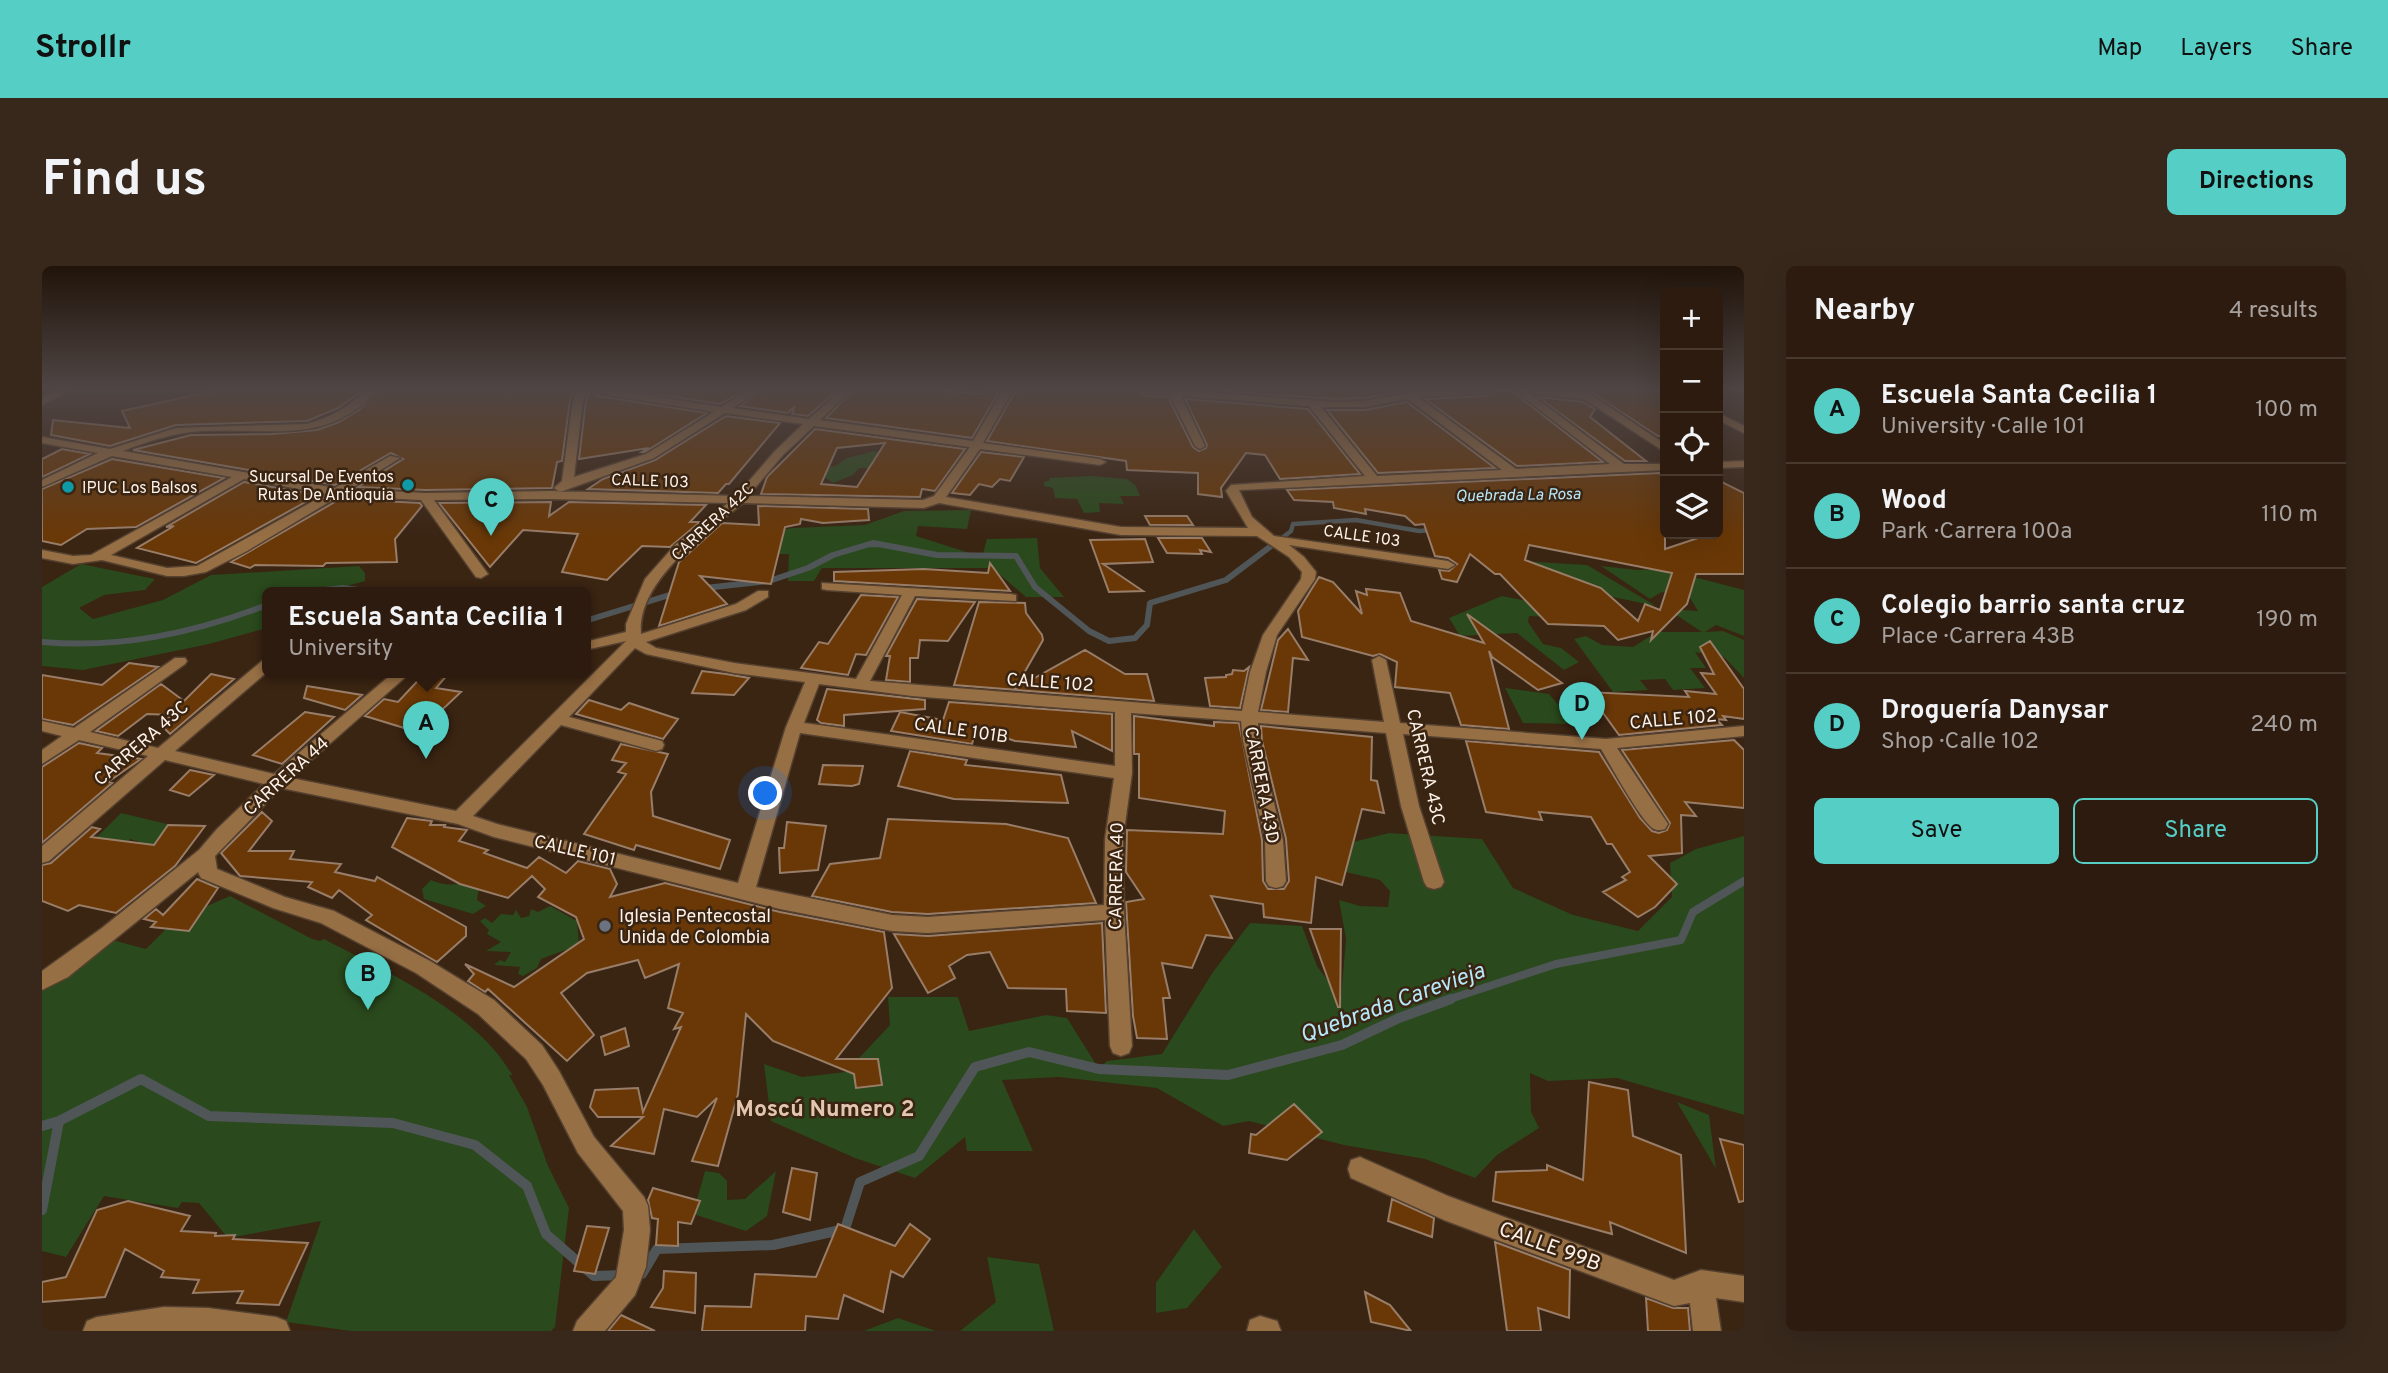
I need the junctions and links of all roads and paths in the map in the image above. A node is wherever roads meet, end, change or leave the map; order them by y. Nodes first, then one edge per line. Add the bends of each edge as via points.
1 (42, 440) edge
2 (148, 440) edge
3 (573, 440) edge
4 (676, 440) edge
5 (795, 440) edge
6 (932, 440) edge
7 (980, 440) edge
8 (1197, 440) edge
9 (1342, 440) edge
10 (1470, 440) edge
11 (1585, 440) edge
12 (976, 446) junction
13 (1200, 446) dead end
14 (110, 451) junction
15 (394, 458) dead end
16 (1100, 462) dead end
17 (1744, 464) edge
18 (1723, 465) edge
19 (1621, 467) junction
20 (1660, 467) edge
21 (1514, 472) junction
22 (245, 474) junction
23 (1375, 481) junction
24 (568, 483) junction
25 (42, 484) edge
26 (337, 492) junction
27 (551, 495) junction
28 (425, 497) junction
29 (938, 499) junction
30 (738, 500) junction
31 (1258, 532) junction
32 (1272, 538) junction
33 (42, 554) edge
34 (97, 558) junction
35 (1448, 565) dead end
36 (481, 574) dead end
37 (827, 586) dead end
38 (910, 592) junction
39 (763, 594) dead end
40 (1011, 598) dead end
41 (633, 633) junction
42 (591, 644) edge
43 (1379, 660) dead end
44 (180, 661) dead end
45 (262, 668) edge
46 (398, 678) edge
47 (814, 678) junction
48 (860, 685) junction
49 (1123, 706) junction
50 (1249, 717) junction
51 (558, 719) junction
52 (42, 726) edge
53 (794, 727) junction
54 (1396, 729) junction
55 (76, 734) junction
56 (1742, 734) edge
57 (1606, 744) junction
58 (656, 745) dead end
59 (162, 753) junction
60 (42, 758) edge
61 (1123, 773) junction
62 (277, 781) junction
63 (460, 818) junction
64 (1659, 824) dead end
65 (206, 855) junction
66 (42, 856) edge
67 (1276, 881) dead end
68 (1434, 882) dead end
69 (745, 891) junction
70 (1114, 912) junction
71 (42, 981) edge
72 (1121, 1046) dead end
73 (1360, 1169) dead end
74 (1701, 1283) junction
75 (1744, 1289) edge
76 (594, 1324) edge
77 (97, 1331) edge
78 (276, 1331) edge
79 (1707, 1331) edge

1 - 14 street, CALLE 103
2 - 14 street
3 - 24 street
4 - 24 street via 650,456
5 - 30 street, CARRERA 42C
6 - 12 street
7 - 12 street
8 - 13 street
9 - 23 street
10 - 21 street
11 - 19 street
12 - 16 street
12 - 29 street
14 - 22 street, CALLE 103
14 - 25 street
15 - 26 street
17 - 18 street
19 - 20 street
19 - 21 street
21 - 23 street
22 - 26 street, CALLE 103
22 - 34 street
23 - 31 street via 1235,487 1232,491 1241,511
24 - 27 street
26 - 28 street, CALLE 103
26 - 34 street via 201,569 167,572
27 - 28 street, CALLE 103
27 - 30 street, CALLE 103
28 - 36 street
29 - 30 street, CALLE 103 via 925,504
29 - 31 street, CALLE 103 via 1121,531
30 - 41 street, CARRERA 42C via 680,548 650,582
31 - 32 street, CARRERA 43D
32 - 35 street, CALLE 103
32 - 50 street, CARRERA 43D via 1309,572 1270,635
33 - 34 street via 72,560
37 - 38 street
38 - 40 street
38 - 48 street
39 - 41 street via 741,607
41 - 42 street
41 - 47 street, CALLE 102 via 652,651
41 - 51 street, CARRERA 42C
43 - 54 street, CARRERA 43C
44 - 55 street
45 - 59 street, CARRERA 43C
46 - 62 street, CARRERA 44
47 - 48 street, CALLE 102
47 - 53 street
48 - 49 street, CALLE 102
49 - 50 street, CALLE 102
49 - 61 street, CARRERA 40
50 - 54 street, CALLE 102
50 - 67 street, CARRERA 43D via 1274,840
51 - 58 street
51 - 63 street, CARRERA 42C
52 - 55 street, CALLE 101
53 - 61 street, CALLE 101B
53 - 69 street
54 - 57 street, CALLE 102
54 - 68 street, CARRERA 43C via 1410,806
55 - 59 street, CALLE 101
55 - 60 street
56 - 57 street, CALLE 102
57 - 64 street, CALLE 102
59 - 62 street, CALLE 101
59 - 66 street, CARRERA 43C
61 - 70 street, CARRERA 40 via 1114,839
62 - 63 street, CALLE 101
62 - 65 street, CARRERA 44
63 - 69 street, CALLE 101
65 - 71 street, CARRERA 44 via 61,971
65 - 76 street via 208,873 327,917 423,967 486,1007 534,1052 586,1145 635,1206 637,1230 630,1276
69 - 70 street, CALLE 101 via 833,913 908,924
70 - 72 street, CARRERA 40
73 - 74 street, CALLE 99B via 1444,1207 1674,1293
74 - 75 street, CALLE 99B
74 - 79 street
77 - 78 street via 133,1322 215,1321

